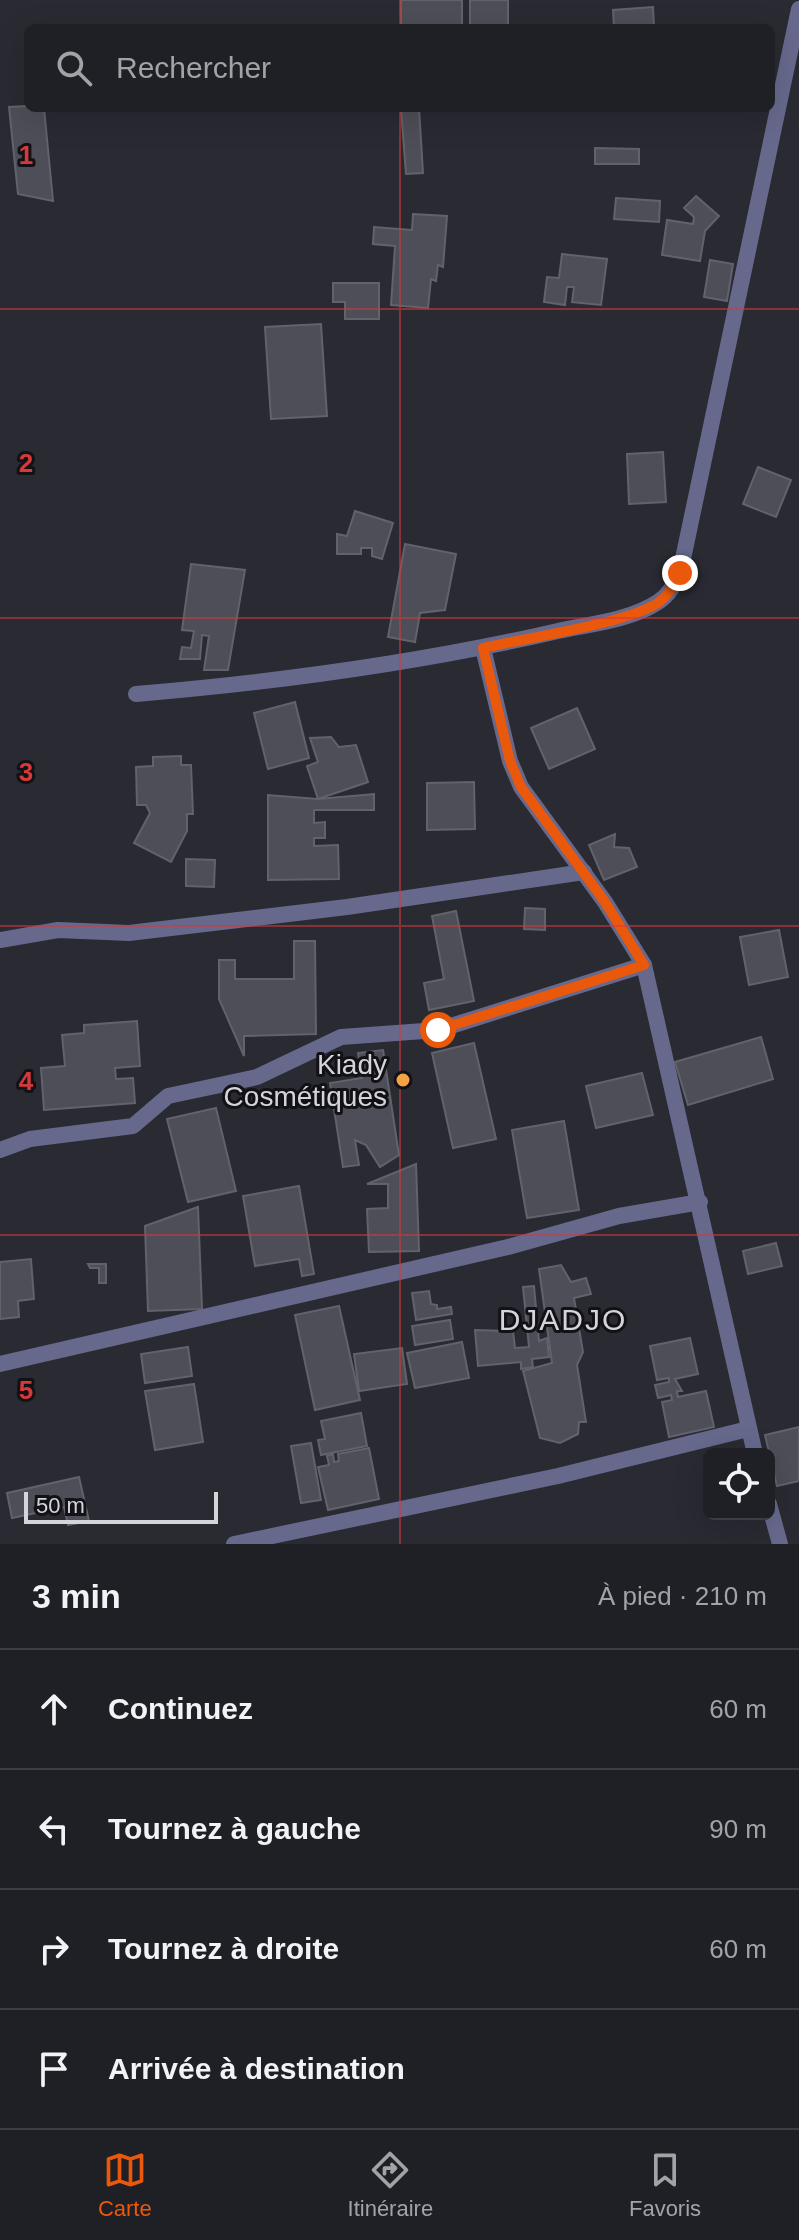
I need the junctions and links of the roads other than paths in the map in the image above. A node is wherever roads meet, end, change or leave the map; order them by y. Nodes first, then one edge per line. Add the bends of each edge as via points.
1 (799, 9) edge
2 (483, 648) junction
3 (136, 694) dead end
4 (584, 872) junction
5 (0, 940) edge
6 (644, 965) junction
7 (1, 1146) edge
8 (700, 1202) junction
9 (0, 1364) edge
10 (748, 1429) junction
11 (753, 1448) edge
12 (773, 1520) edge
13 (234, 1544) edge
14 (780, 1544) edge

1 - 2 street via 680,573 657,603 626,615
2 - 3 street via 256,684
2 - 4 street via 521,787
4 - 5 street via 129,933 58,930
4 - 6 street
6 - 7 street via 438,1030 341,1037 257,1077 168,1096 133,1126
6 - 8 street
8 - 9 street via 619,1216 508,1247
8 - 10 street
10 - 11 street
10 - 13 street via 558,1476
12 - 14 street

